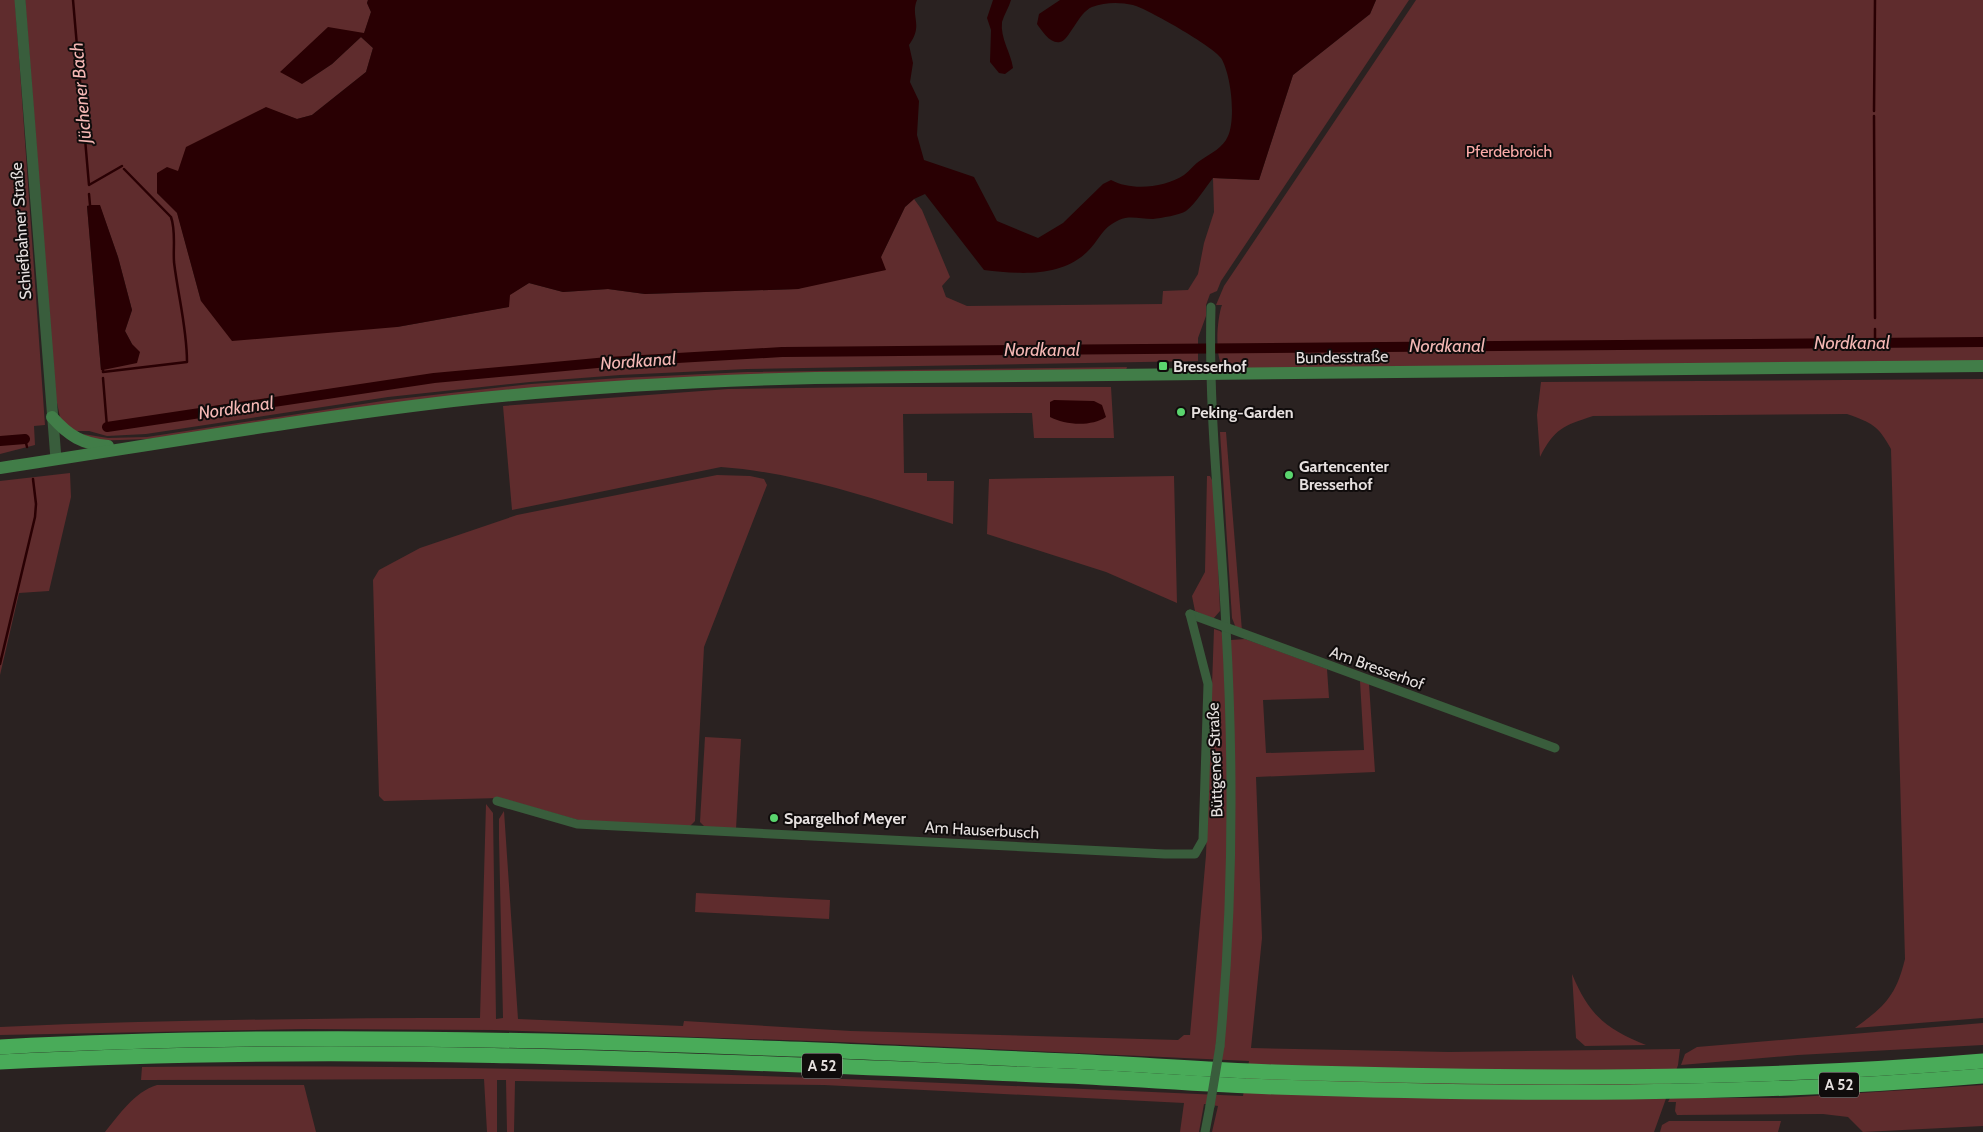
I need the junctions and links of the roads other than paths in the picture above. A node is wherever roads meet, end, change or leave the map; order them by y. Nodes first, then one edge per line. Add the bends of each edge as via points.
1 (20, 0) edge
2 (1211, 307) dead end
3 (1983, 366) edge
4 (1211, 380) junction
5 (52, 417) junction
6 (128, 448) junction
7 (56, 459) junction
8 (0, 468) edge
9 (1190, 614) joint
10 (1226, 628) junction
11 (1555, 748) dead end
12 (497, 801) dead end
13 (0, 1047) edge
14 (1983, 1061) edge
15 (0, 1062) edge
16 (1983, 1076) edge
17 (1205, 1132) edge

1 - 5 street, Schiefbahner Straße
2 - 4 street, Büttgener Straße
3 - 4 main road, Bundesstraße via 1533,371
4 - 6 main road, Bundesstraße via 786,379 620,386 399,408
4 - 10 street, Büttgener Straße
5 - 6 main road via 65,432 80,441
5 - 7 street, Schiefbahner Straße
6 - 7 main road
7 - 8 main road
9 - 10 street, Am Bresserhof
9 - 12 street, Am Hauserbusch via 1208,684 1203,840 1195,854 577,824
10 - 11 street, Am Bresserhof
10 - 17 street, Büttgener Straße, bridge via 1232,852 1220,1046
13 - 14 highway, A 52 via 243,1038 438,1038 660,1044 1270,1072 1462,1076 1698,1075
15 - 16 highway, A 52 via 292,1053 659,1059 1271,1087 1466,1092 1695,1090

